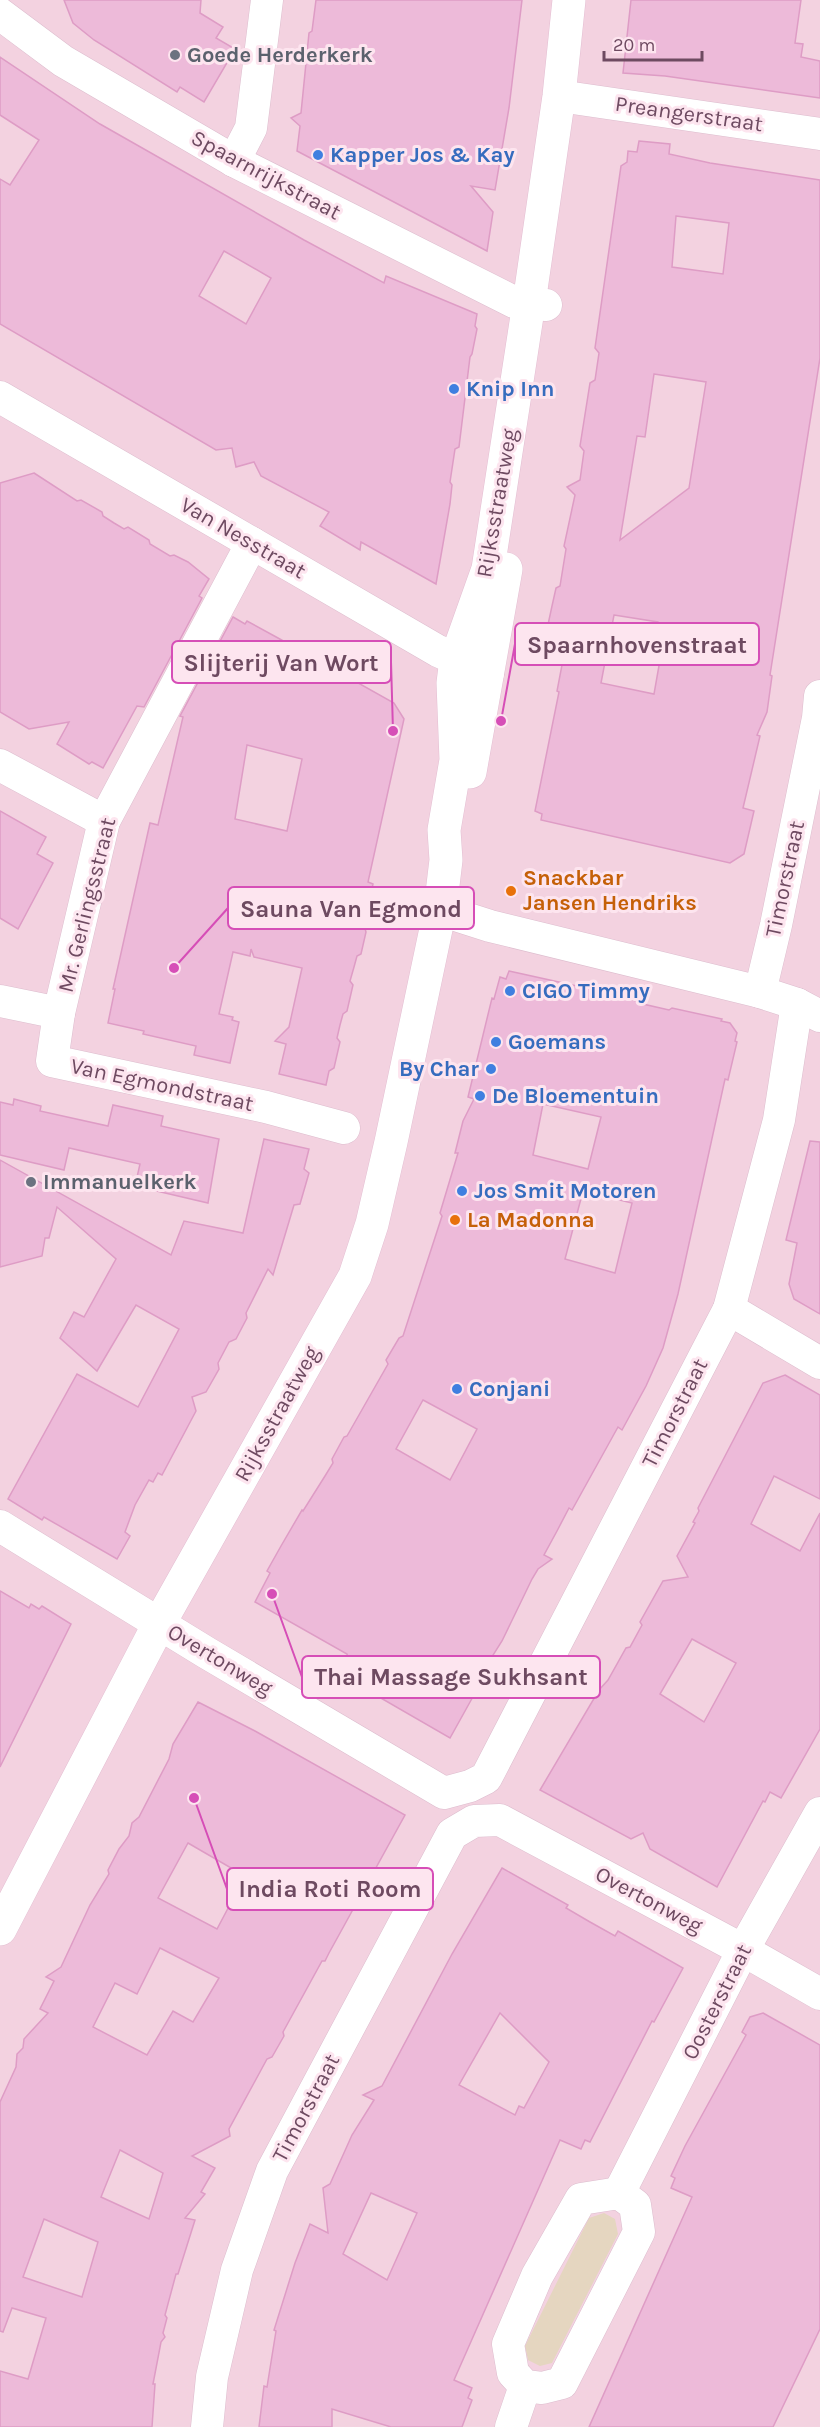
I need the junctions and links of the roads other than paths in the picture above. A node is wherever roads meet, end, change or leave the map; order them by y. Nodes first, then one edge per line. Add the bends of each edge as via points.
1 (267, 0) edge
2 (569, 0) edge
3 (586, 0) edge
4 (0, 14) edge
5 (567, 97) junction
6 (820, 134) edge
7 (234, 161) junction
8 (538, 304) junction
9 (0, 397) edge
10 (252, 543) junction
11 (456, 658) junction
12 (488, 673) junction
13 (820, 710) edge
14 (0, 765) edge
15 (104, 820) junction
16 (446, 860) junction
17 (440, 910) junction
18 (760, 992) junction
19 (0, 1001) edge
20 (809, 1010) edge
21 (59, 1013) junction
22 (344, 1128) dead end
23 (729, 1309) junction
24 (820, 1363) edge
25 (0, 1526) edge
26 (159, 1624) junction
27 (470, 1786) joint
28 (820, 1813) edge
29 (474, 1821) joint
30 (0, 1929) edge
31 (743, 1950) junction
32 (820, 1994) edge
33 (619, 2193) junction
34 (525, 2386) junction
35 (207, 2427) edge
36 (511, 2427) edge

1 - 7 street via 251,128
2 - 5 main road, Rijksstraatweg
3 - 5 main road, Rijksstraatweg
4 - 7 street, Spaarnrijkstraat via 63,61
5 - 6 street, Preangerstraat
5 - 8 main road, Rijksstraatweg
7 - 8 street, Spaarnrijkstraat via 514,302
8 - 11 main road, Rijksstraatweg via 488,569
8 - 12 main road, Rijksstraatweg
9 - 10 street, Van Nesstraat
10 - 11 street, Van Nesstraat
10 - 15 street, Mr. Gerlingsstraat
11 - 12 street, Van Nesstraat
11 - 16 main road, Rijksstraatweg via 456,760 444,830
12 - 16 main road, Rijksstraatweg via 459,832
13 - 18 street, Timorstraat
14 - 15 street
15 - 21 street, Mr. Gerlingsstraat
16 - 17 main road, Rijksstraatweg
17 - 18 street via 490,926
17 - 26 main road, Rijksstraatweg via 372,1224 355,1276
18 - 20 street
19 - 21 street
20 - 23 street, Timorstraat
21 - 22 street, Van Egmondstraat via 52,1061 266,1107
23 - 24 street
23 - 27 street, Timorstraat via 486,1778
25 - 26 street, Overtonweg
26 - 27 street, Overtonweg via 444,1793
26 - 30 main road, Rijksstraatweg
28 - 31 street, Oosterstraat
29 - 31 street, Overtonweg via 500,1820
29 - 35 street, Timorstraat via 452,1834 272,2171 237,2270 212,2377
31 - 32 street, Overtonweg
31 - 33 street, Oosterstraat
33 - 34 street via 582,2199 537,2276 508,2344 513,2373
33 - 34 street via 635,2205 639,2232 562,2384
34 - 36 street

